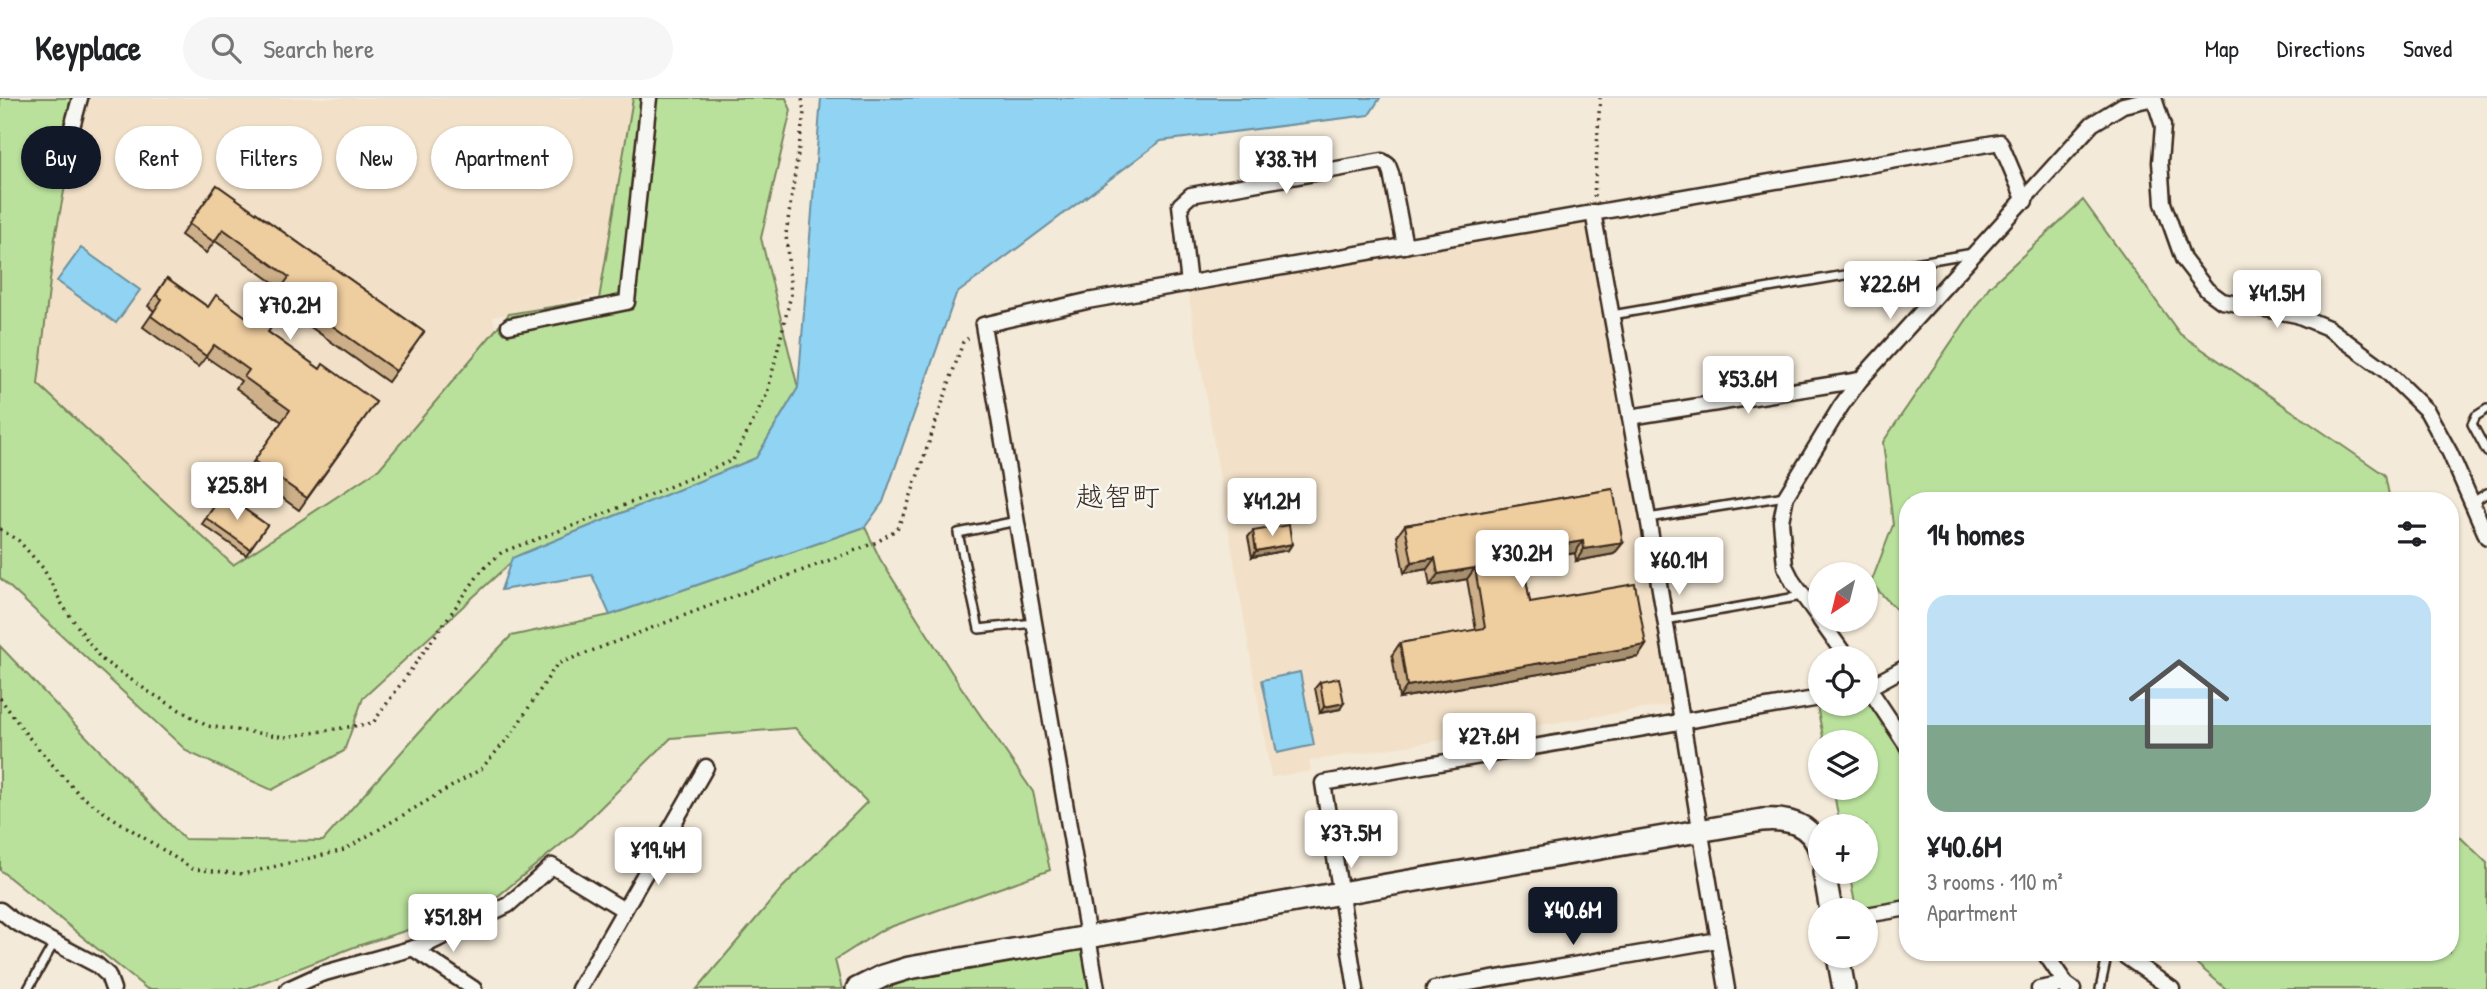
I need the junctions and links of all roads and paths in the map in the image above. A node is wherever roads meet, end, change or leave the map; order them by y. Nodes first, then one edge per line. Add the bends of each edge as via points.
1 (80, 98) edge
2 (649, 98) edge
3 (802, 98) edge
4 (1600, 98) edge
5 (2154, 98) edge
6 (72, 126) edge
7 (2025, 201) junction
8 (1593, 212) junction
9 (1405, 246) junction
10 (1977, 253) junction
11 (1189, 284) junction
12 (1611, 315) junction
13 (983, 325) junction
14 (509, 326) dead end
15 (1860, 380) junction
16 (2487, 409) edge
17 (1630, 417) junction
18 (2487, 452) edge
19 (2487, 493) edge
20 (1786, 496) junction
21 (2473, 502) junction
22 (1648, 518) junction
23 (1017, 521) junction
24 (0, 529) edge
25 (2487, 537) edge
26 (1804, 596) junction
27 (1808, 602) edge
28 (1665, 620) junction
29 (1034, 622) junction
30 (1899, 671) edge
31 (1878, 682) edge
32 (0, 698) edge
33 (1808, 700) edge
34 (1878, 704) edge
35 (1681, 722) junction
36 (1899, 734) edge
37 (706, 767) dead end
38 (1808, 830) edge
39 (1699, 831) junction
40 (1339, 893) junction
41 (0, 910) edge
42 (624, 910) junction
43 (1899, 910) edge
44 (1878, 913) edge
45 (1088, 936) junction
46 (1718, 940) junction
47 (54, 943) junction
48 (414, 949) junction
49 (2050, 961) edge
50 (2106, 961) edge
51 (2132, 961) edge
52 (1840, 968) edge
53 (2069, 987) edge
54 (28, 989) edge
55 (113, 989) edge
56 (288, 989) edge
57 (474, 989) edge
58 (579, 989) edge
59 (857, 989) edge
60 (1097, 989) edge
61 (1356, 989) edge
62 (1434, 989) edge
63 (1727, 989) edge
64 (1844, 989) edge
65 (2039, 989) edge
66 (2100, 989) edge
67 (2172, 989) edge

1 - 6 street
2 - 14 street via 627,302
3 - 24 path via 804,113 786,234 791,295 767,394 733,460 502,551 482,570 373,723 286,737 207,726 101,659 63,606 43,568 19,541
4 - 8 path
5 - 7 street via 2123,105 2092,124
5 - 21 street via 2163,126 2163,203 2183,259 2207,290 2222,301 2297,315 2328,328 2385,370 2427,411
7 - 8 street via 2000,142
7 - 10 street
8 - 9 street
8 - 12 street
9 - 11 street
9 - 11 street via 1391,173 1382,161 1183,200
10 - 12 lane
10 - 15 street
11 - 13 street
12 - 17 street
13 - 23 street
13 - 32 path via 963,342 897,529 877,542 557,664 511,735 481,768 344,850 243,874 194,869 80,795
15 - 17 street
15 - 20 street
16 - 18 lane via 2472,424
17 - 22 street
19 - 21 lane
20 - 22 lane
20 - 26 street via 1781,521 1785,566
21 - 25 street
22 - 28 street
23 - 29 street
23 - 29 lane via 958,533 979,629
26 - 27 street
26 - 28 lane
28 - 35 street
29 - 45 street
30 - 31 street
33 - 35 street
34 - 36 street
35 - 39 street
35 - 40 street via 1323,783
37 - 42 street
38 - 39 street via 1779,818
39 - 40 street
39 - 46 street
40 - 45 street
40 - 61 street
41 - 47 street
42 - 48 street via 552,866 508,905
42 - 58 street
43 - 44 street
45 - 59 street via 909,968
45 - 60 street
46 - 62 street
46 - 63 street
47 - 54 lane
47 - 55 street via 97,965 108,975
48 - 56 street via 321,974
48 - 57 street
49 - 53 street
50 - 66 lane
51 - 67 street
52 - 64 street
53 - 65 street

